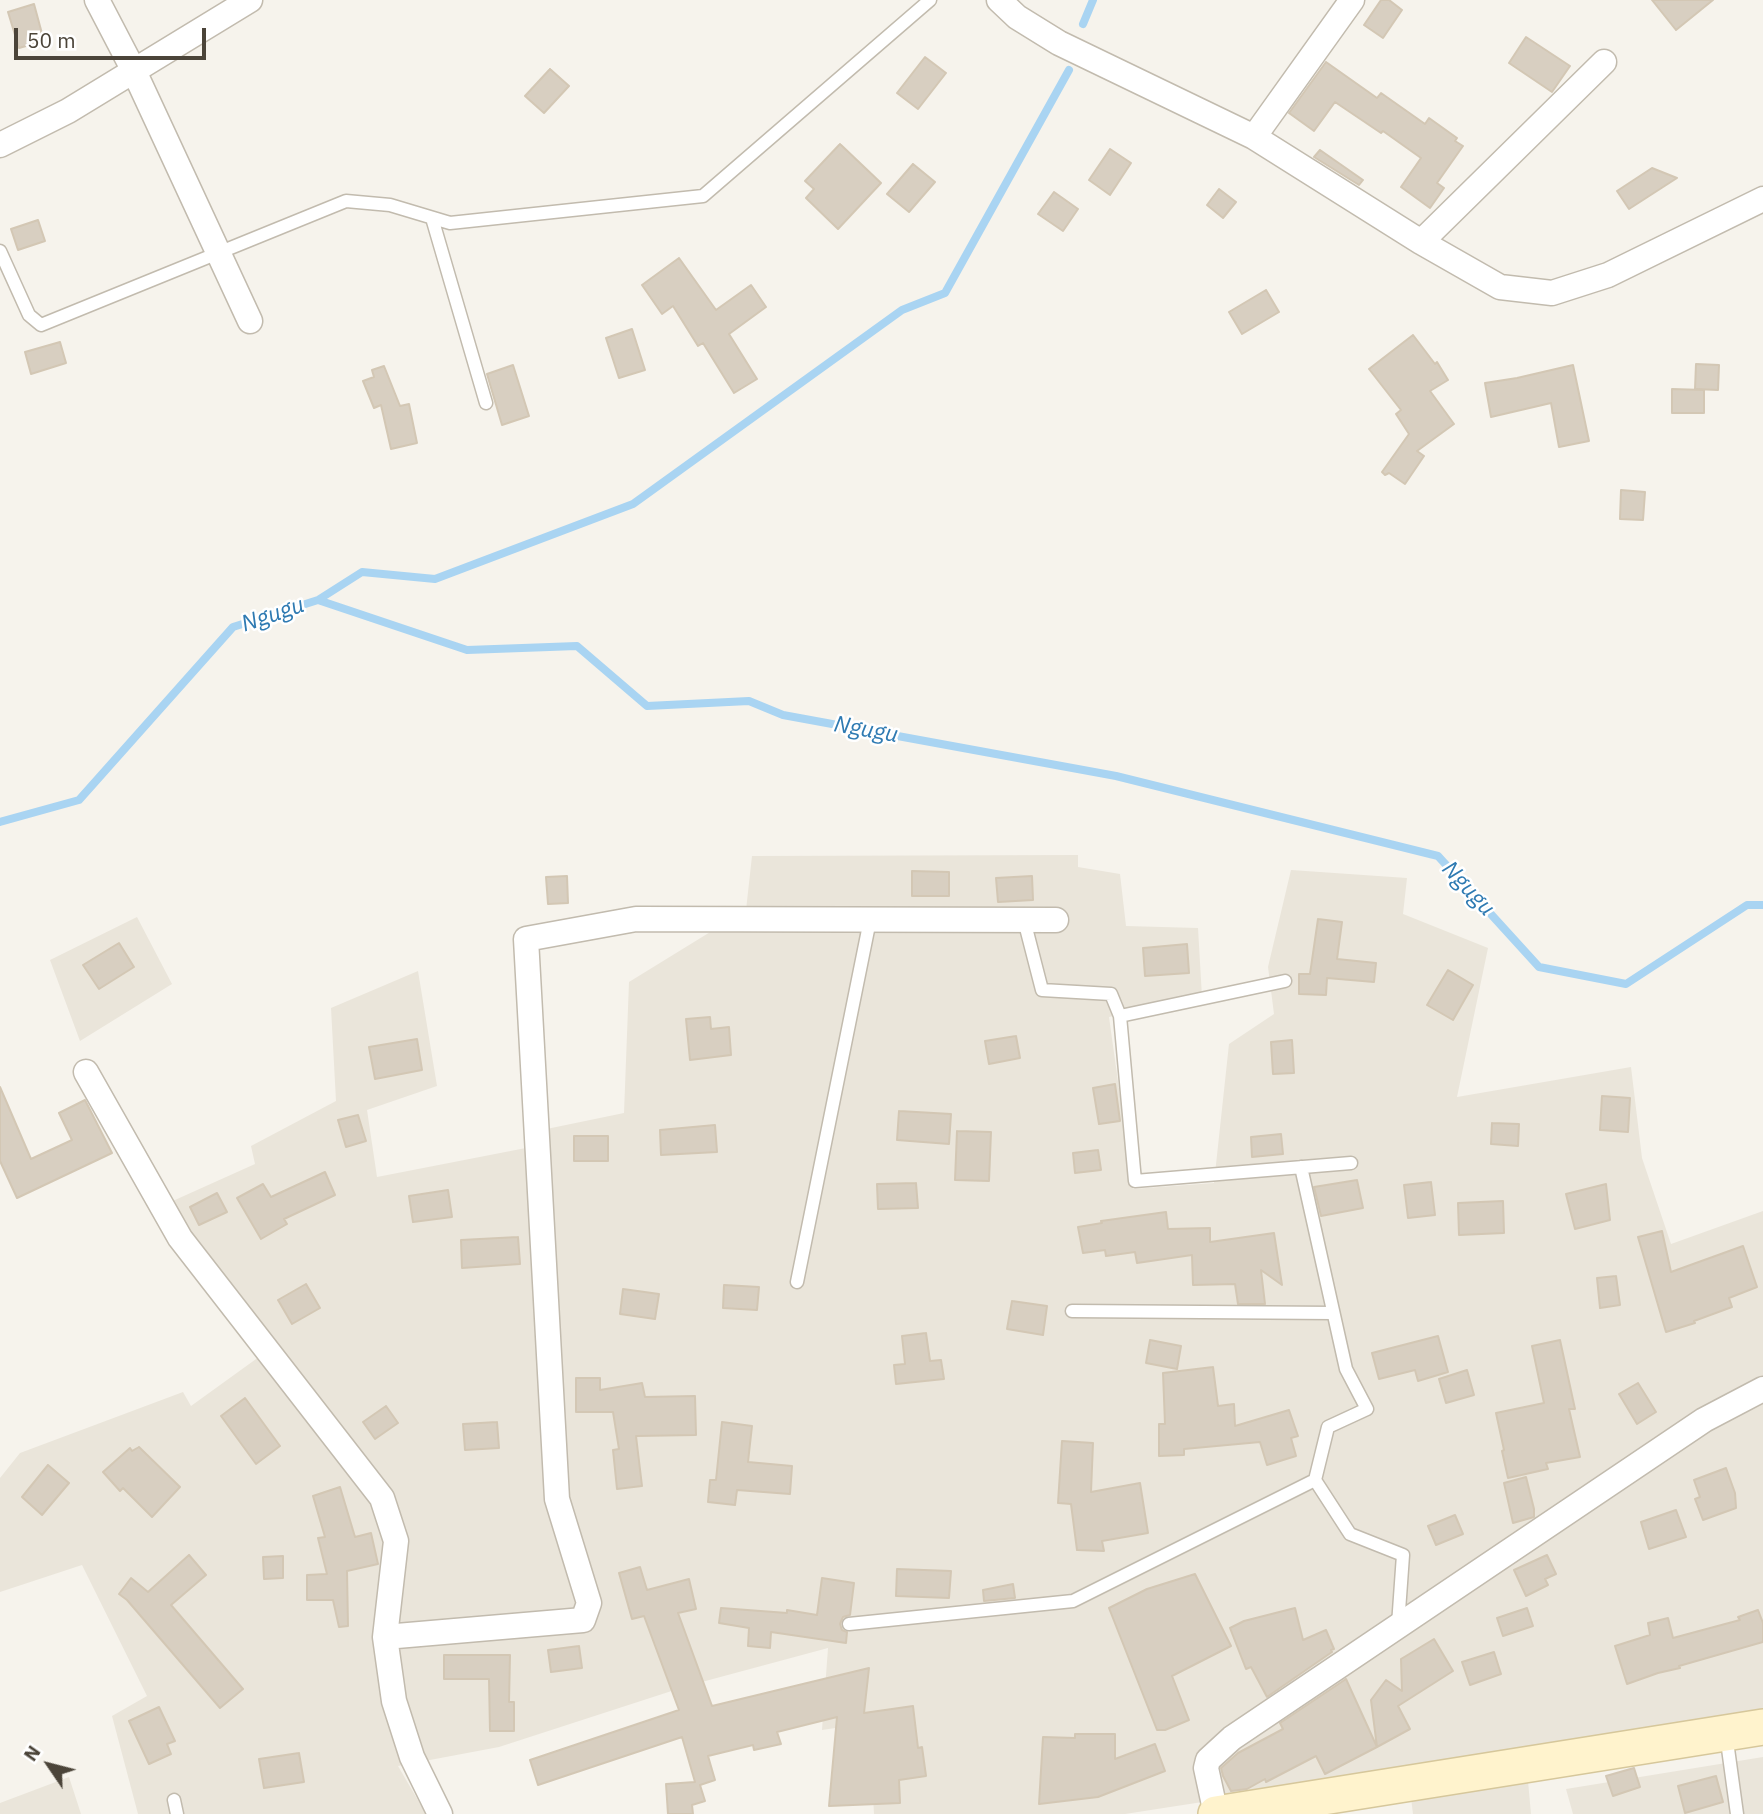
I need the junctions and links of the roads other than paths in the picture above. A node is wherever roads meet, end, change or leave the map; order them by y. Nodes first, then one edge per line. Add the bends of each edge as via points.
1 (97, 0) edge
2 (250, 0) edge
3 (930, 0) edge
4 (999, 0) edge
5 (1352, 0) edge
6 (1604, 62) dead end
7 (134, 71) junction
8 (1254, 137) junction
9 (0, 145) edge
10 (1763, 199) edge
11 (432, 218) junction
12 (1420, 242) junction
13 (0, 251) edge
14 (220, 253) junction
15 (250, 321) dead end
16 (486, 403) dead end
17 (870, 920) junction
18 (1024, 920) junction
19 (1056, 920) dead end
20 (1285, 981) dead end
21 (1120, 1016) junction
22 (86, 1072) dead end
23 (1352, 1163) dead end
24 (1301, 1167) junction
25 (797, 1282) dead end
26 (1072, 1311) dead end
27 (1334, 1313) junction
28 (1763, 1389) edge
29 (1315, 1480) junction
30 (849, 1624) dead end
31 (1398, 1625) junction
32 (385, 1637) junction
33 (1763, 1727) edge
34 (1726, 1734) junction
35 (174, 1800) dead end
36 (177, 1814) edge
37 (440, 1814) edge
38 (1216, 1814) edge
39 (1737, 1814) edge

1 - 7 street
2 - 7 street
3 - 11 lane via 703,195 450,223
4 - 8 street via 1059,43
5 - 8 street
6 - 12 street
7 - 9 street
7 - 14 street
8 - 12 street
10 - 12 street via 1608,275 1552,293 1500,287
11 - 14 lane via 390,205 346,201
11 - 16 lane
13 - 14 lane via 29,315 41,325
14 - 15 street
17 - 18 street
17 - 25 lane
17 - 32 street via 636,919 526,939 556,1499 589,1604 583,1620
18 - 19 street
18 - 21 lane via 1042,990 1111,993
20 - 21 lane
21 - 24 lane via 1135,1181
22 - 32 street via 180,1238 382,1498 396,1541
23 - 24 lane
24 - 27 lane
26 - 27 lane
27 - 29 lane via 1346,1368 1367,1409 1328,1427
28 - 31 street via 1704,1420
29 - 30 lane via 1073,1601
29 - 31 lane via 1350,1534 1403,1555
31 - 38 street via 1232,1738 1208,1760
32 - 37 street via 394,1701 412,1757
33 - 34 main road
34 - 38 main road
34 - 39 lane
35 - 36 lane

